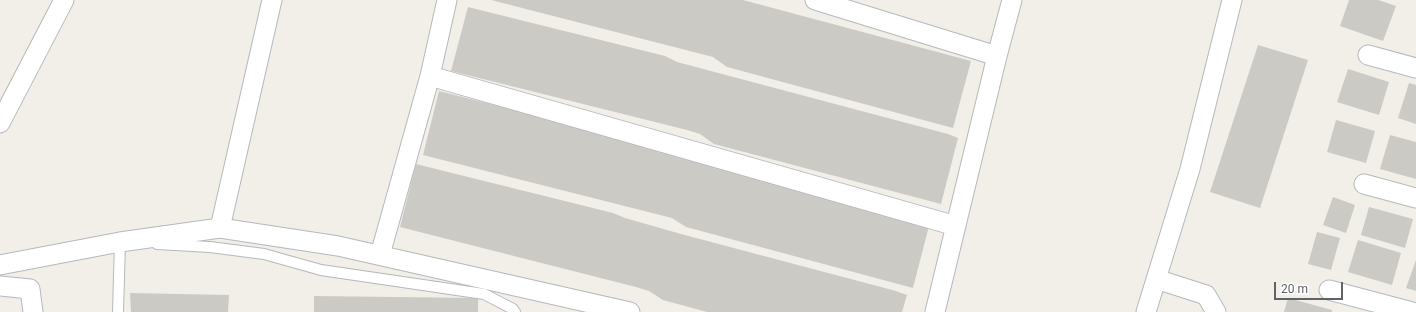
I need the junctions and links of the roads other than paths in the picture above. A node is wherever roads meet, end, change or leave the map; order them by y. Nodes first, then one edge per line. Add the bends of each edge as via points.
1 (64, 0) edge
2 (272, 0) edge
3 (447, 0) edge
4 (815, 0) edge
5 (1012, 0) edge
6 (1232, 0) edge
7 (1368, 55) dead end
8 (997, 56) junction
9 (1416, 68) edge
10 (430, 76) junction
11 (0, 123) edge
12 (1364, 184) dead end
13 (1416, 198) edge
14 (956, 226) junction
15 (220, 228) junction
16 (120, 242) junction
17 (380, 255) junction
18 (0, 264) edge
19 (1156, 278) junction
20 (0, 286) edge
21 (1329, 290) dead end
22 (33, 312) edge
23 (118, 312) edge
24 (515, 312) edge
25 (630, 312) edge
26 (935, 312) edge
27 (1146, 312) edge
28 (1216, 312) edge
29 (1412, 312) edge

1 - 11 street
2 - 15 street
3 - 10 street
4 - 8 street
5 - 8 street
6 - 19 street via 1190,169
7 - 9 street
8 - 14 street
10 - 14 street
10 - 17 street
12 - 13 street
14 - 26 street
15 - 16 street
15 - 17 street
16 - 18 street
16 - 23 lane
16 - 24 lane via 210,247 264,254 321,270 484,294
17 - 25 street
19 - 27 street
19 - 28 street via 1206,295
20 - 22 street via 30,289
21 - 29 street

